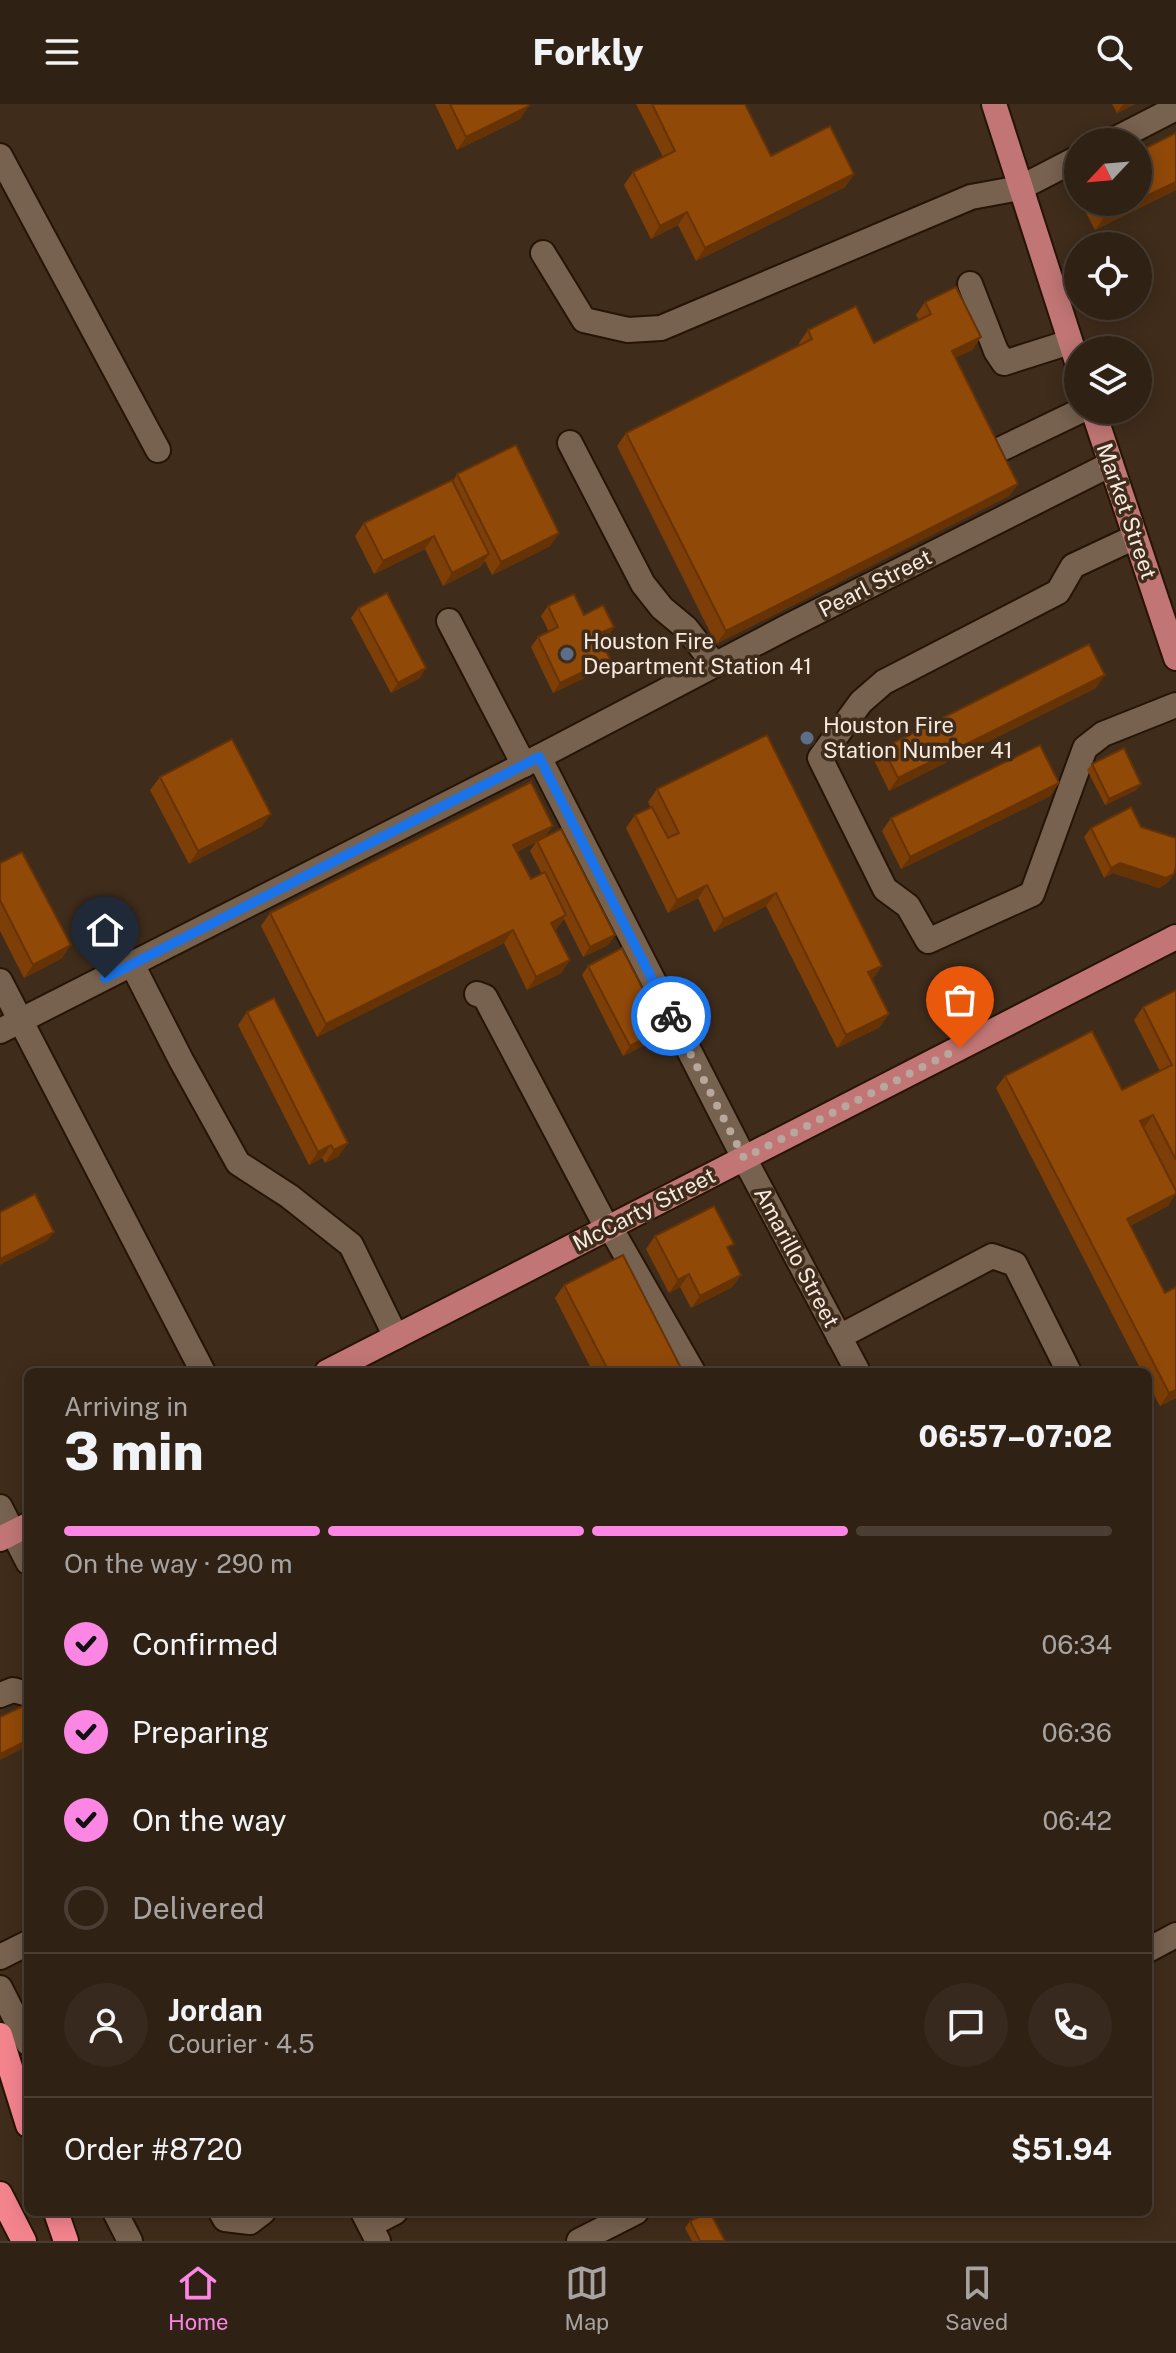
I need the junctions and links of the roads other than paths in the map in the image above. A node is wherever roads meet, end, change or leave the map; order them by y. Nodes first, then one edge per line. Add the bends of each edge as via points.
1 (994, 104) edge
2 (1176, 108) edge
3 (1137, 128) edge
4 (0, 156) edge
5 (1064, 165) edge
6 (1020, 188) junction
7 (543, 253) dead end
8 (970, 284) dead end
9 (1068, 336) edge
10 (1064, 354) edge
11 (1064, 419) edge
12 (1098, 424) edge
13 (570, 443) dead end
14 (1001, 449) edge
15 (158, 450) dead end
16 (1111, 464) junction
17 (1135, 537) junction
18 (449, 621) dead end
19 (1176, 658) edge
20 (715, 665) junction
21 (1176, 705) edge
22 (531, 761) junction
23 (1176, 937) edge
24 (132, 964) junction
25 (0, 981) edge
26 (477, 994) dead end
27 (11, 1026) edge
28 (744, 1158) junction
29 (608, 1228) junction
30 (396, 1337) junction
31 (839, 1337) junction
32 (201, 1368) edge
33 (335, 1368) edge
34 (691, 1368) edge
35 (856, 1368) edge
36 (1067, 1368) edge
37 (0, 1507) edge
38 (14, 1532) edge
39 (24, 1553) edge
40 (24, 1693) edge
41 (0, 1695) edge
42 (1176, 1935) edge
43 (24, 1945) edge
44 (1152, 1948) edge
45 (0, 1957) edge
46 (0, 1988) edge
47 (0, 2035) edge
48 (24, 2035) edge
49 (24, 2112) edge
50 (0, 2194) edge
51 (57, 2216) edge
52 (117, 2216) edge
53 (223, 2216) edge
54 (258, 2216) edge
55 (388, 2216) edge
56 (628, 2216) edge
57 (370, 2226) edge
58 (24, 2241) edge
59 (66, 2241) edge
60 (130, 2241) edge
61 (579, 2241) edge

1 - 6 main road
2 - 3 street
4 - 15 street
5 - 6 street
6 - 7 street via 971,197 661,328 628,330 584,320
6 - 9 main road
8 - 10 street via 1004,363
11 - 14 street
12 - 16 main road, Market Street
13 - 20 street via 643,584
16 - 17 main road, Market Street
16 - 20 street, Pearl Street
17 - 19 main road, Market Street
17 - 21 street via 1073,566 1058,592 884,682 861,702 820,758 885,889 908,906 928,941 1032,894 1085,748 1103,734
18 - 22 street, Amarillo Street
20 - 22 street, Pearl Street
22 - 24 street, Pearl Street
22 - 28 street, Amarillo Street
23 - 28 main road, McCarty Street
24 - 27 street, Pearl Street
24 - 30 street via 238,1163 351,1245
25 - 27 street
26 - 29 street via 485,997
27 - 32 street
28 - 29 main road, McCarty Street
28 - 31 street, Amarillo Street
29 - 30 main road, McCarty Street
29 - 34 street
30 - 33 main road, McCarty Street
31 - 35 street, Amarillo Street
31 - 36 street via 992,1256 1015,1264
37 - 38 street
38 - 39 street
40 - 41 street
42 - 44 street
43 - 45 street
46 - 48 street
47 - 49 highway
50 - 58 highway
51 - 59 highway
52 - 60 street
53 - 54 street via 250,2222
55 - 57 street
56 - 61 street

